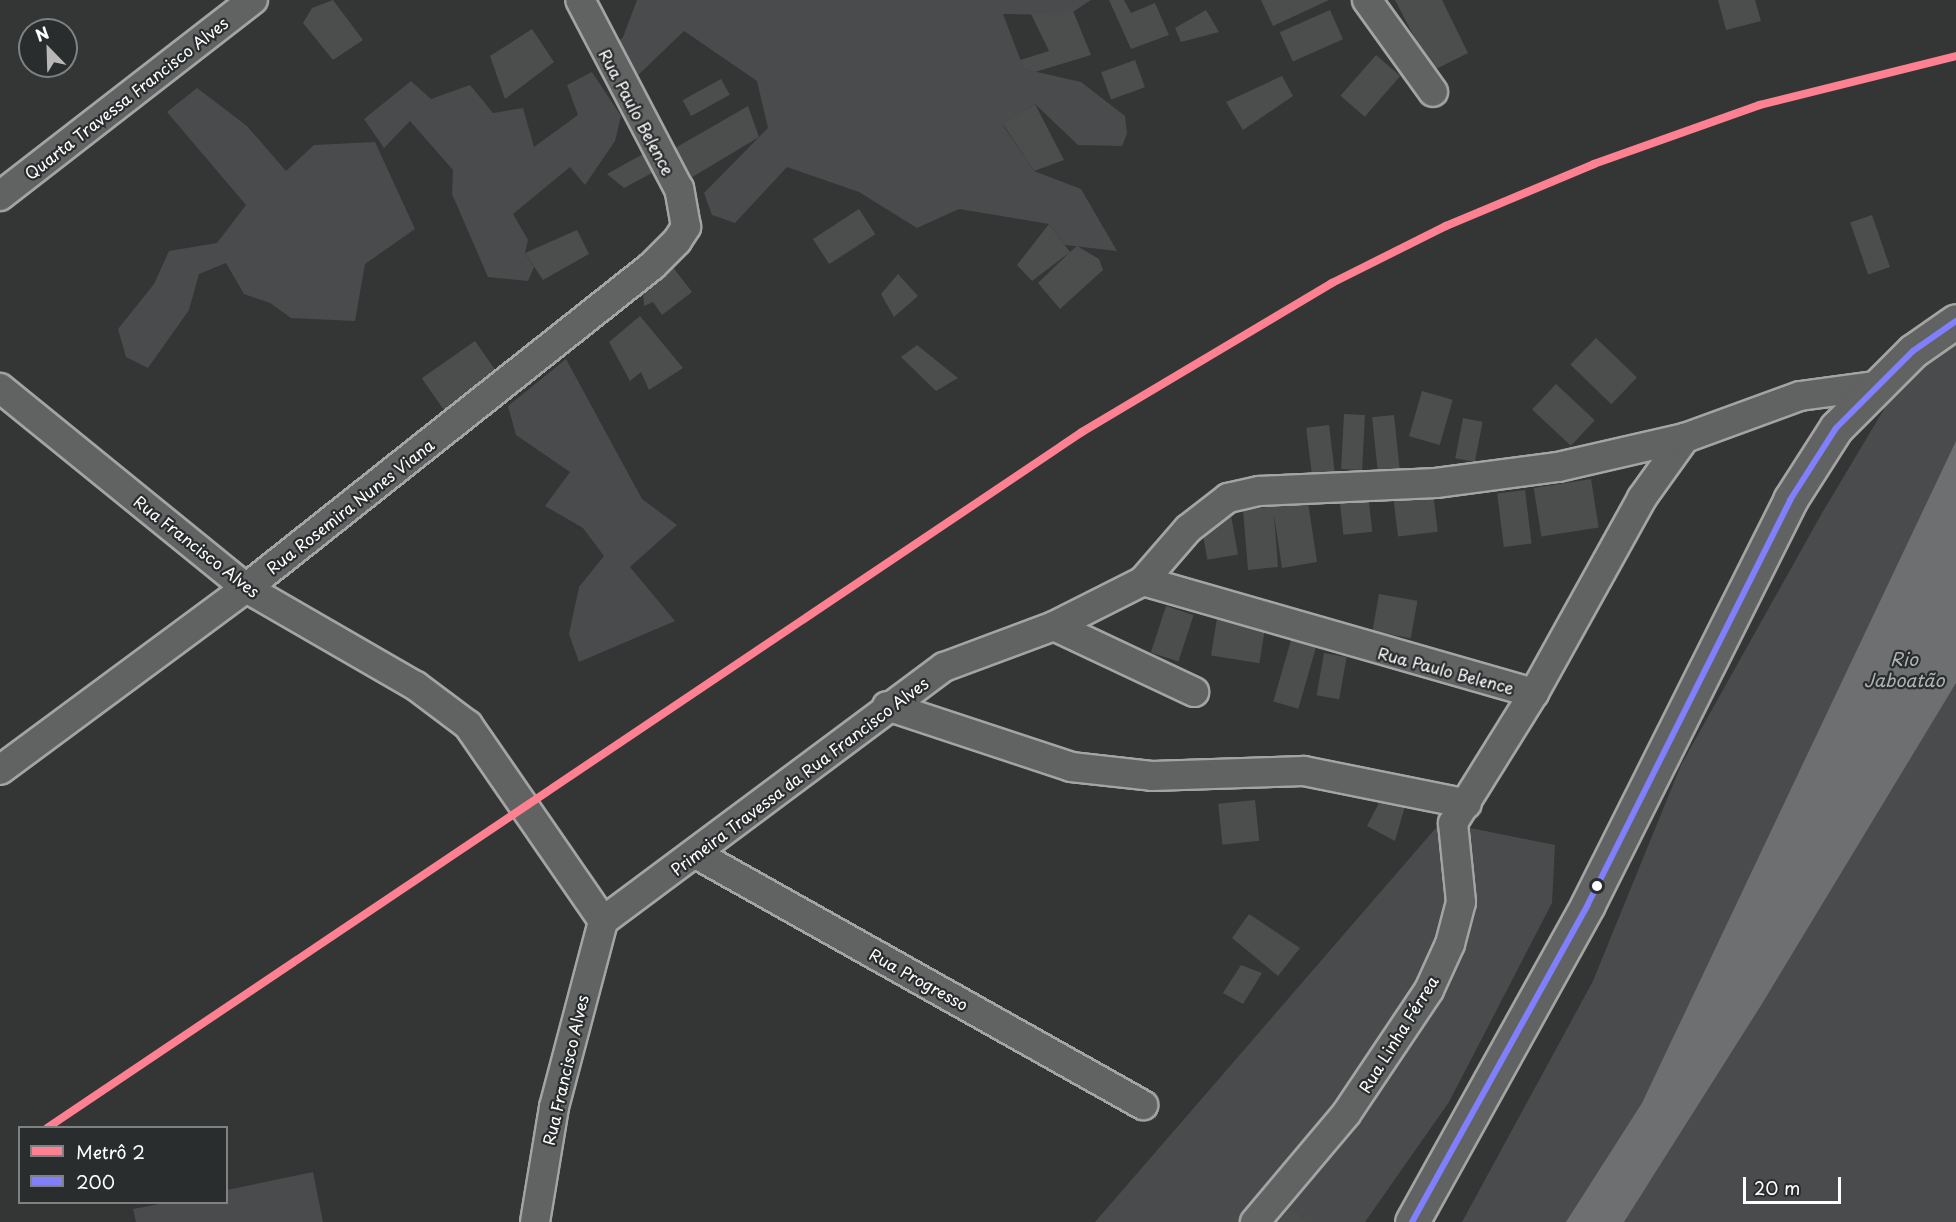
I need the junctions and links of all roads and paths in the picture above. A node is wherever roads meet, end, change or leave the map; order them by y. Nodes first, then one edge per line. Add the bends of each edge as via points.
1 (253, 0) edge
2 (580, 0) edge
3 (1367, 0) edge
4 (1433, 92) dead end
5 (0, 196) edge
6 (686, 227) joint
7 (1956, 321) edge
8 (1881, 385) junction
9 (0, 388) edge
10 (1685, 438) junction
11 (1143, 581) junction
12 (246, 588) junction
13 (1054, 626) junction
14 (1194, 692) dead end
15 (1534, 693) junction
16 (887, 706) junction
17 (0, 770) edge
18 (1467, 804) junction
19 (696, 854) junction
20 (597, 912) junction
21 (1143, 1105) dead end
22 (536, 1222) edge
23 (1255, 1222) edge
24 (1412, 1222) edge

1 - 5 street, Quarta Travessa Francisco Alves
2 - 6 street, Rua Paulo Belence via 679,189
3 - 4 street
6 - 12 street, Rua Rosemira Nunes Viana via 652,266
7 - 8 main road via 1912,351
8 - 10 street via 1800,396
8 - 24 main road via 1836,428 1790,500 1588,904
9 - 12 street, Rua Francisco Alves
10 - 11 street, Primeira Travessa da Rua Francisco Alves via 1504,476 1241,494 1205,512
10 - 15 street, Rua Paulo Belence via 1642,498
11 - 13 street, Primeira Travessa da Rua Francisco Alves
11 - 15 street, Rua Paulo Belence
12 - 17 street, Rua Rosemira Nunes Viana
12 - 20 street, Rua Francisco Alves via 416,686 468,725
13 - 14 street
13 - 16 street, Primeira Travessa da Rua Francisco Alves via 944,668
15 - 18 street, Rua Linha Férrea
16 - 18 street via 1071,767 1152,776 1324,773
16 - 19 street, Primeira Travessa da Rua Francisco Alves
18 - 23 street, Rua Linha Férrea via 1451,833 1461,902 1450,944 1429,990 1346,1114
19 - 20 street, Primeira Travessa da Rua Francisco Alves
19 - 21 street, Rua Progresso
20 - 22 street, Rua Francisco Alves via 554,1107

